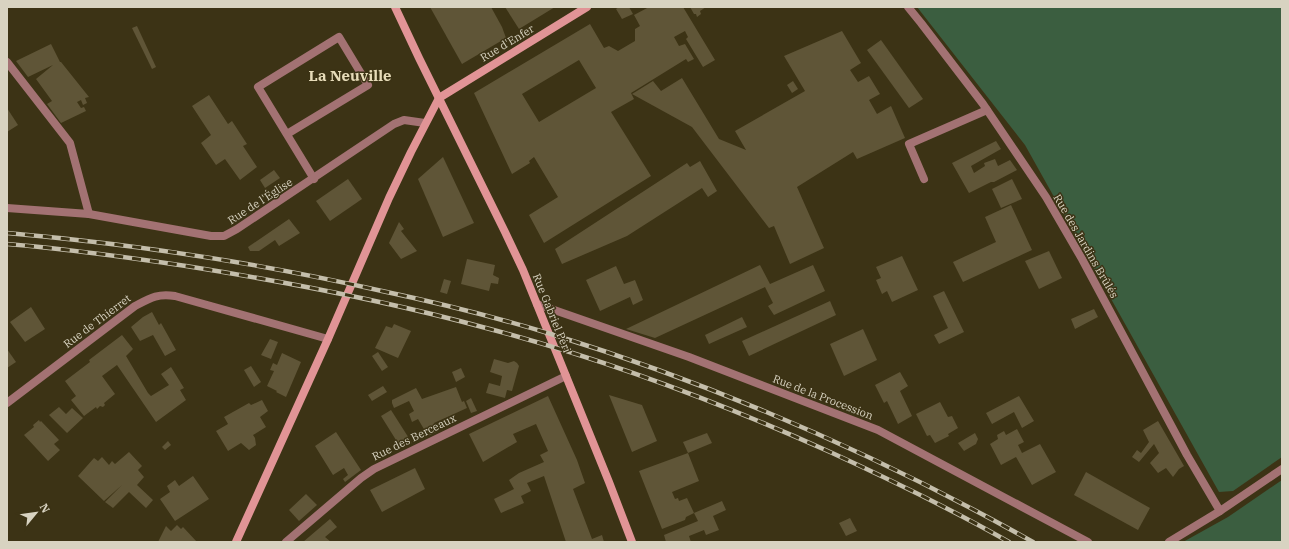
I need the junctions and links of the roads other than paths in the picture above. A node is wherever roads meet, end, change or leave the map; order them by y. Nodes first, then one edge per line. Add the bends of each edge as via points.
1 (395, 7) edge
2 (587, 7) edge
3 (908, 7) edge
4 (7, 62) edge
5 (439, 98) junction
6 (987, 110) junction
7 (426, 123) junction
8 (287, 134) junction
9 (314, 179) junction
10 (924, 179) dead end
11 (7, 208) edge
12 (89, 214) junction
13 (537, 304) junction
14 (328, 339) junction
15 (566, 376) junction
16 (7, 403) edge
17 (1282, 469) edge
18 (1220, 511) junction
19 (236, 542) edge
20 (286, 542) edge
21 (632, 542) edge
22 (1088, 542) edge
23 (1169, 542) edge

1 - 5 main road, Rue Gabriel Péri
2 - 5 main road, Rue d'Enfer
3 - 6 street, Rue des Jardins Brûlés
4 - 12 street via 70,143
5 - 7 main road
5 - 13 main road, Rue Gabriel Péri via 505,232
6 - 10 street via 909,144
6 - 18 street, Rue des Jardins Brûlés via 1063,225
7 - 9 street, Rue de l'Église via 404,120 394,124
7 - 14 main road via 392,192
8 - 8 street via 258,87 339,37 368,84
8 - 9 street
9 - 12 street, Rue de l'Église via 237,229 218,237
11 - 12 street, Rue de l'Église
13 - 15 main road, Rue Gabriel Péri
13 - 22 street, Rue de la Procession via 689,357 878,430
14 - 16 street, Rue de Thierret via 175,296 158,295 135,306
14 - 19 main road
15 - 20 street, Rue des Berceaux via 374,469 360,478
15 - 21 main road, Rue Gabriel Péri
17 - 18 street
18 - 23 street

